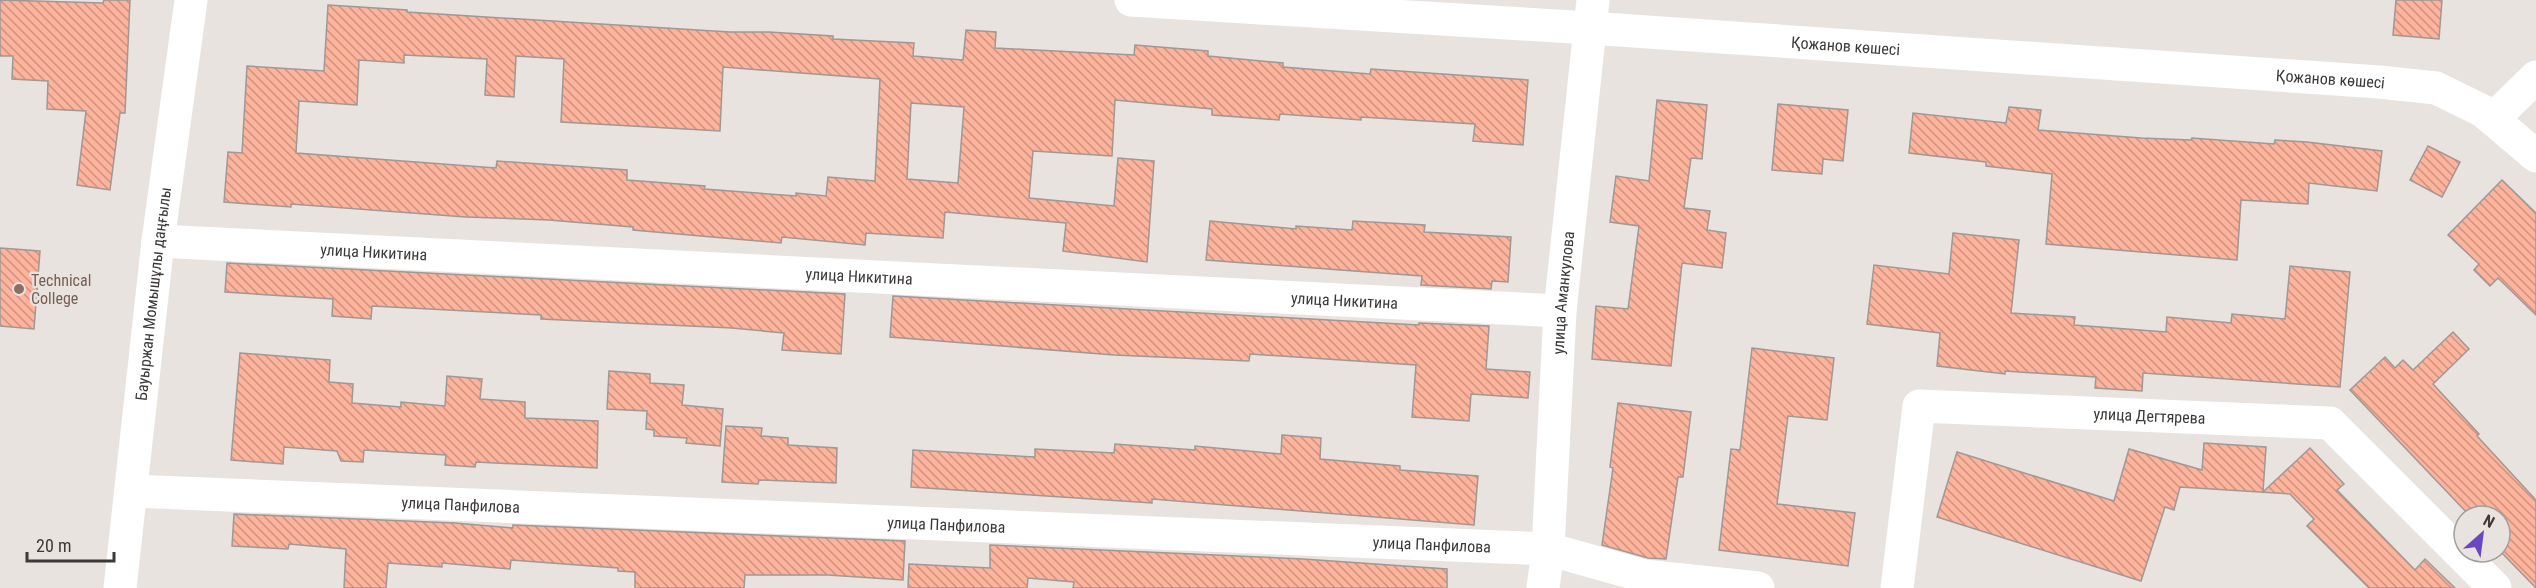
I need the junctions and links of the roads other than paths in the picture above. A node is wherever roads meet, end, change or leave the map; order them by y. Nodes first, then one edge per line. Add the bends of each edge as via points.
1 (191, 0) edge
2 (1131, 0) edge
3 (1591, 14) edge
4 (2536, 78) edge
5 (2493, 119) junction
6 (2536, 156) edge
7 (158, 241) junction
8 (1560, 311) junction
9 (131, 491) junction
10 (1548, 549) junction
11 (120, 588) edge
12 (1543, 588) edge
13 (1758, 588) edge
14 (1896, 588) edge
15 (2495, 588) edge

1 - 7 street, Бауыржан Момышұлы даңғылы
2 - 3 street, Қожанов көшесі
3 - 5 street, Қожанов көшесі via 2436,88
3 - 8 street, улица Аманкулова
4 - 5 street
5 - 6 street, Қожанов көшесі
7 - 8 street, улица Никитина
7 - 9 street, Бауыржан Момышұлы даңғылы
8 - 10 street, улица Аманкулова
9 - 10 street, улица Панфилова
9 - 11 street, Бауыржан Момышұлы даңғылы
10 - 12 street, улица Аманкулова
10 - 13 street, улица Панфилова via 1644,576
14 - 15 street, улица Дегтярева via 1920,406 2330,423

